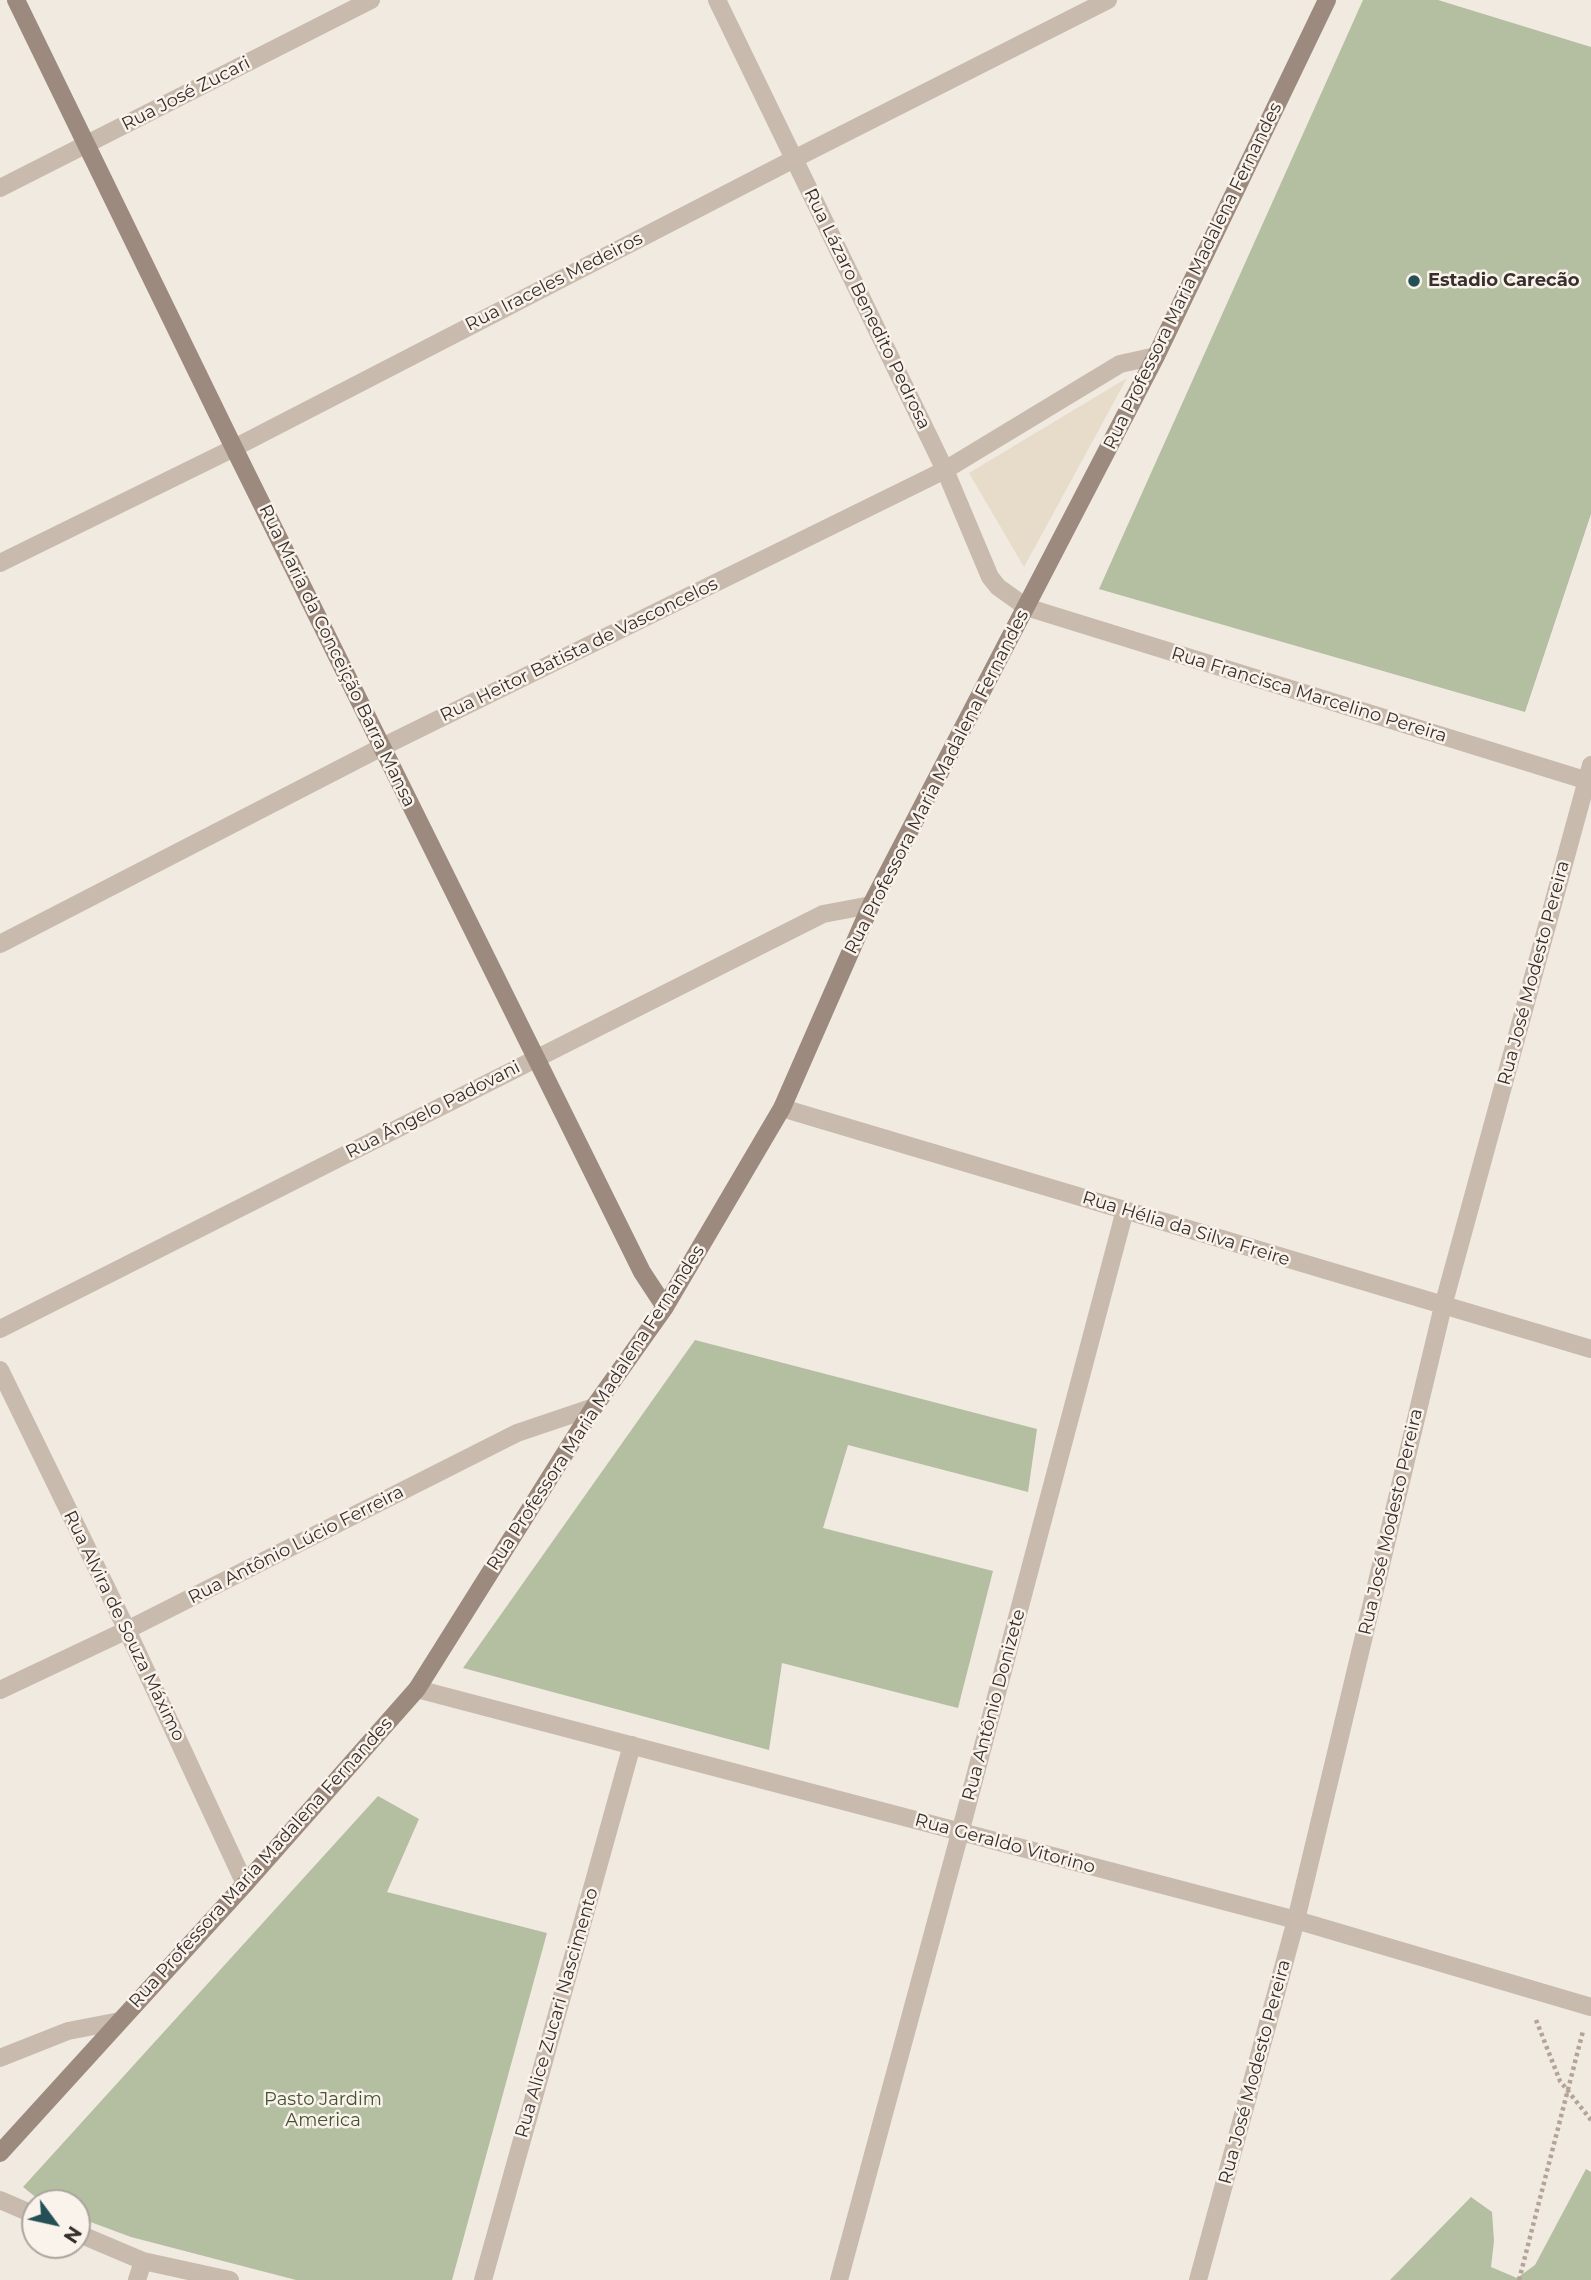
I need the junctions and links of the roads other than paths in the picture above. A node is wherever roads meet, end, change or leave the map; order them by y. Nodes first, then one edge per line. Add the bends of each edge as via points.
1 (16, 0) edge
2 (371, 0) edge
3 (717, 0) edge
4 (1108, 0) edge
5 (1327, 0) edge
6 (88, 144) junction
7 (794, 159) junction
8 (0, 188) edge
9 (1156, 356) junction
10 (234, 448) junction
11 (945, 470) junction
12 (0, 563) edge
13 (1026, 607) junction
14 (382, 747) junction
15 (1589, 776) edge
16 (871, 905) junction
17 (0, 944) edge
18 (536, 1057) junction
19 (782, 1108) junction
20 (1125, 1210) junction
21 (1443, 1306) junction
22 (665, 1307) junction
23 (0, 1329) edge
24 (1591, 1349) edge
25 (0, 1370) edge
26 (594, 1407) junction
27 (127, 1630) junction
28 (417, 1689) junction
29 (0, 1690) edge
30 (632, 1745) junction
31 (960, 1833) junction
32 (245, 1884) junction
33 (1296, 1920) junction
34 (1590, 2007) edge
35 (120, 2021) junction
36 (0, 2058) edge
37 (0, 2153) edge
38 (0, 2200) edge
39 (21, 2209) edge
40 (91, 2239) edge
41 (143, 2261) junction
42 (137, 2280) edge
43 (230, 2280) edge
44 (483, 2280) edge
45 (839, 2280) edge
46 (1198, 2280) edge

1 - 6 street, Rua Maria da Conceição Barra Mansa
2 - 6 street, Rua José Zucari
3 - 7 street, Rua Lázaro Benedito Pedrosa
4 - 7 street, Rua Iraceles Medeiros
5 - 9 street, Rua Professora Maria Madalena Fernandes
6 - 8 street, Rua José Zucari
6 - 10 street, Rua Maria da Conceição Barra Mansa
7 - 10 street, Rua Iraceles Medeiros
7 - 11 street, Rua Lázaro Benedito Pedrosa
9 - 11 street, Rua Heitor Batista de Vasconcelos via 1119,364
9 - 13 street, Rua Professora Maria Madalena Fernandes
10 - 12 street, Rua Iraceles Medeiros
10 - 14 street, Rua Maria da Conceição Barra Mansa
11 - 13 street, Rua Lázaro Benedito Pedrosa via 990,577
11 - 14 street, Rua Heitor Batista de Vasconcelos
13 - 15 street, Rua Francisca Marcelino Pereira
13 - 16 street, Rua Professora Maria Madalena Fernandes
14 - 17 street, Rua Heitor Batista de Vasconcelos
14 - 18 street, Rua Maria da Conceição Barra Mansa
15 - 21 street, Rua José Modesto Pereira
16 - 18 street, Rua Ângelo Padovani via 823,914
16 - 19 street, Rua Professora Maria Madalena Fernandes
18 - 22 street, Rua Maria da Conceição Barra Mansa via 642,1272
18 - 23 street, Rua Ângelo Padovani
19 - 20 street, Rua Hélia da Silva Freire
19 - 22 street, Rua Professora Maria Madalena Fernandes
20 - 21 street, Rua Hélia da Silva Freire
20 - 31 street, Rua Antônio Donizete
21 - 24 street, Rua Hélia da Silva Freire
21 - 33 street, Rua José Modesto Pereira
22 - 26 street, Rua Professora Maria Madalena Fernandes
25 - 27 street, Rua Alvira de Souza Máximo
26 - 27 street, Rua Antônio Lúcio Ferreira via 517,1433
26 - 28 street, Rua Professora Maria Madalena Fernandes
27 - 29 street, Rua Antônio Lúcio Ferreira
27 - 32 street, Rua Alvira de Souza Máximo
28 - 30 street, Rua Geraldo Vitorino
28 - 32 street, Rua Professora Maria Madalena Fernandes
30 - 31 street, Rua Geraldo Vitorino
30 - 44 street, Rua Alice Zucari Nascimento
31 - 33 street, Rua Geraldo Vitorino
31 - 45 street, Rua Antônio Donizete
32 - 35 street, Rua Professora Maria Madalena Fernandes
33 - 34 street, Rua Geraldo Vitorino
33 - 46 street, Rua José Modesto Pereira
35 - 36 street via 68,2031
35 - 37 street, Rua Professora Maria Madalena Fernandes
38 - 39 street
40 - 41 street
41 - 42 street
41 - 43 street

